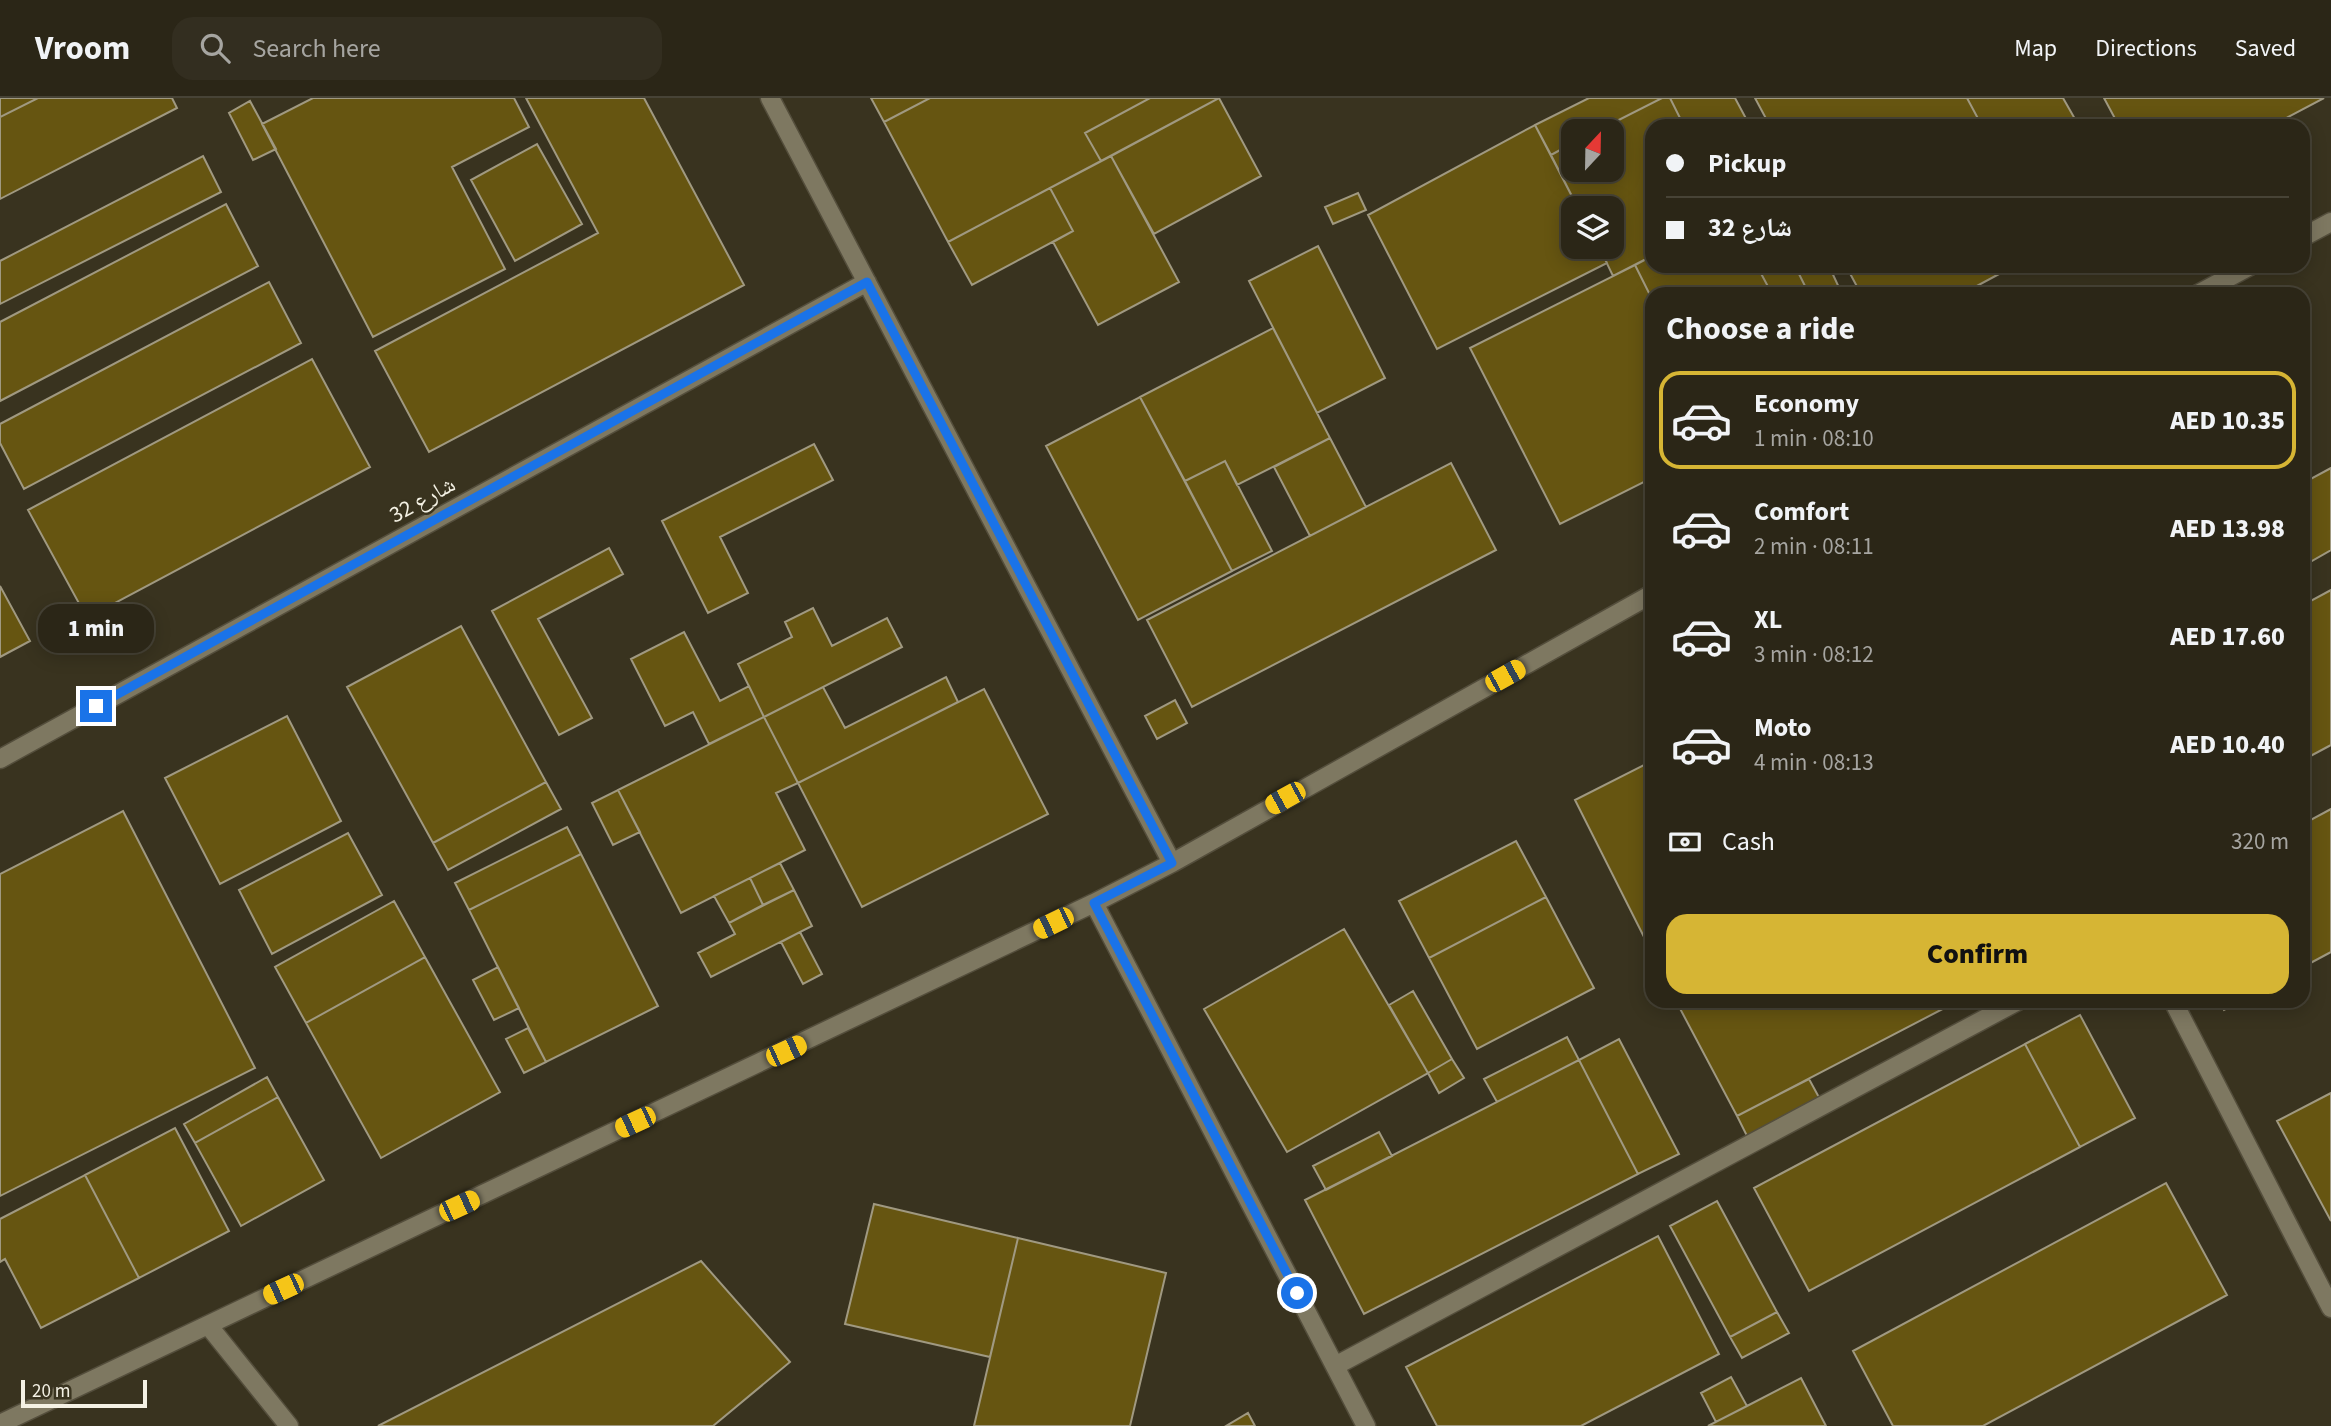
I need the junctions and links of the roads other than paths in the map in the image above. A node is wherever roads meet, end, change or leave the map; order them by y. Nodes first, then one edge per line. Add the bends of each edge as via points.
1 (791, 98) edge
2 (772, 103) edge
3 (2331, 222) edge
4 (2310, 233) edge
5 (2237, 273) edge
6 (867, 282) junction
7 (2212, 287) edge
8 (1645, 598) edge
9 (0, 759) edge
10 (1172, 863) junction
11 (1094, 903) junction
12 (2005, 1008) edge
13 (2177, 1008) edge
14 (2331, 1308) edge
15 (208, 1325) junction
16 (1335, 1366) junction
17 (0, 1424) edge
18 (289, 1426) edge
19 (1366, 1426) edge

1 - 2 street
2 - 6 street
3 - 4 street
5 - 7 street
6 - 9 street, شارع 32
6 - 10 street
8 - 10 street
10 - 11 street
11 - 15 street
11 - 16 street
12 - 16 street
13 - 14 street
15 - 17 street
15 - 18 street
16 - 19 street

